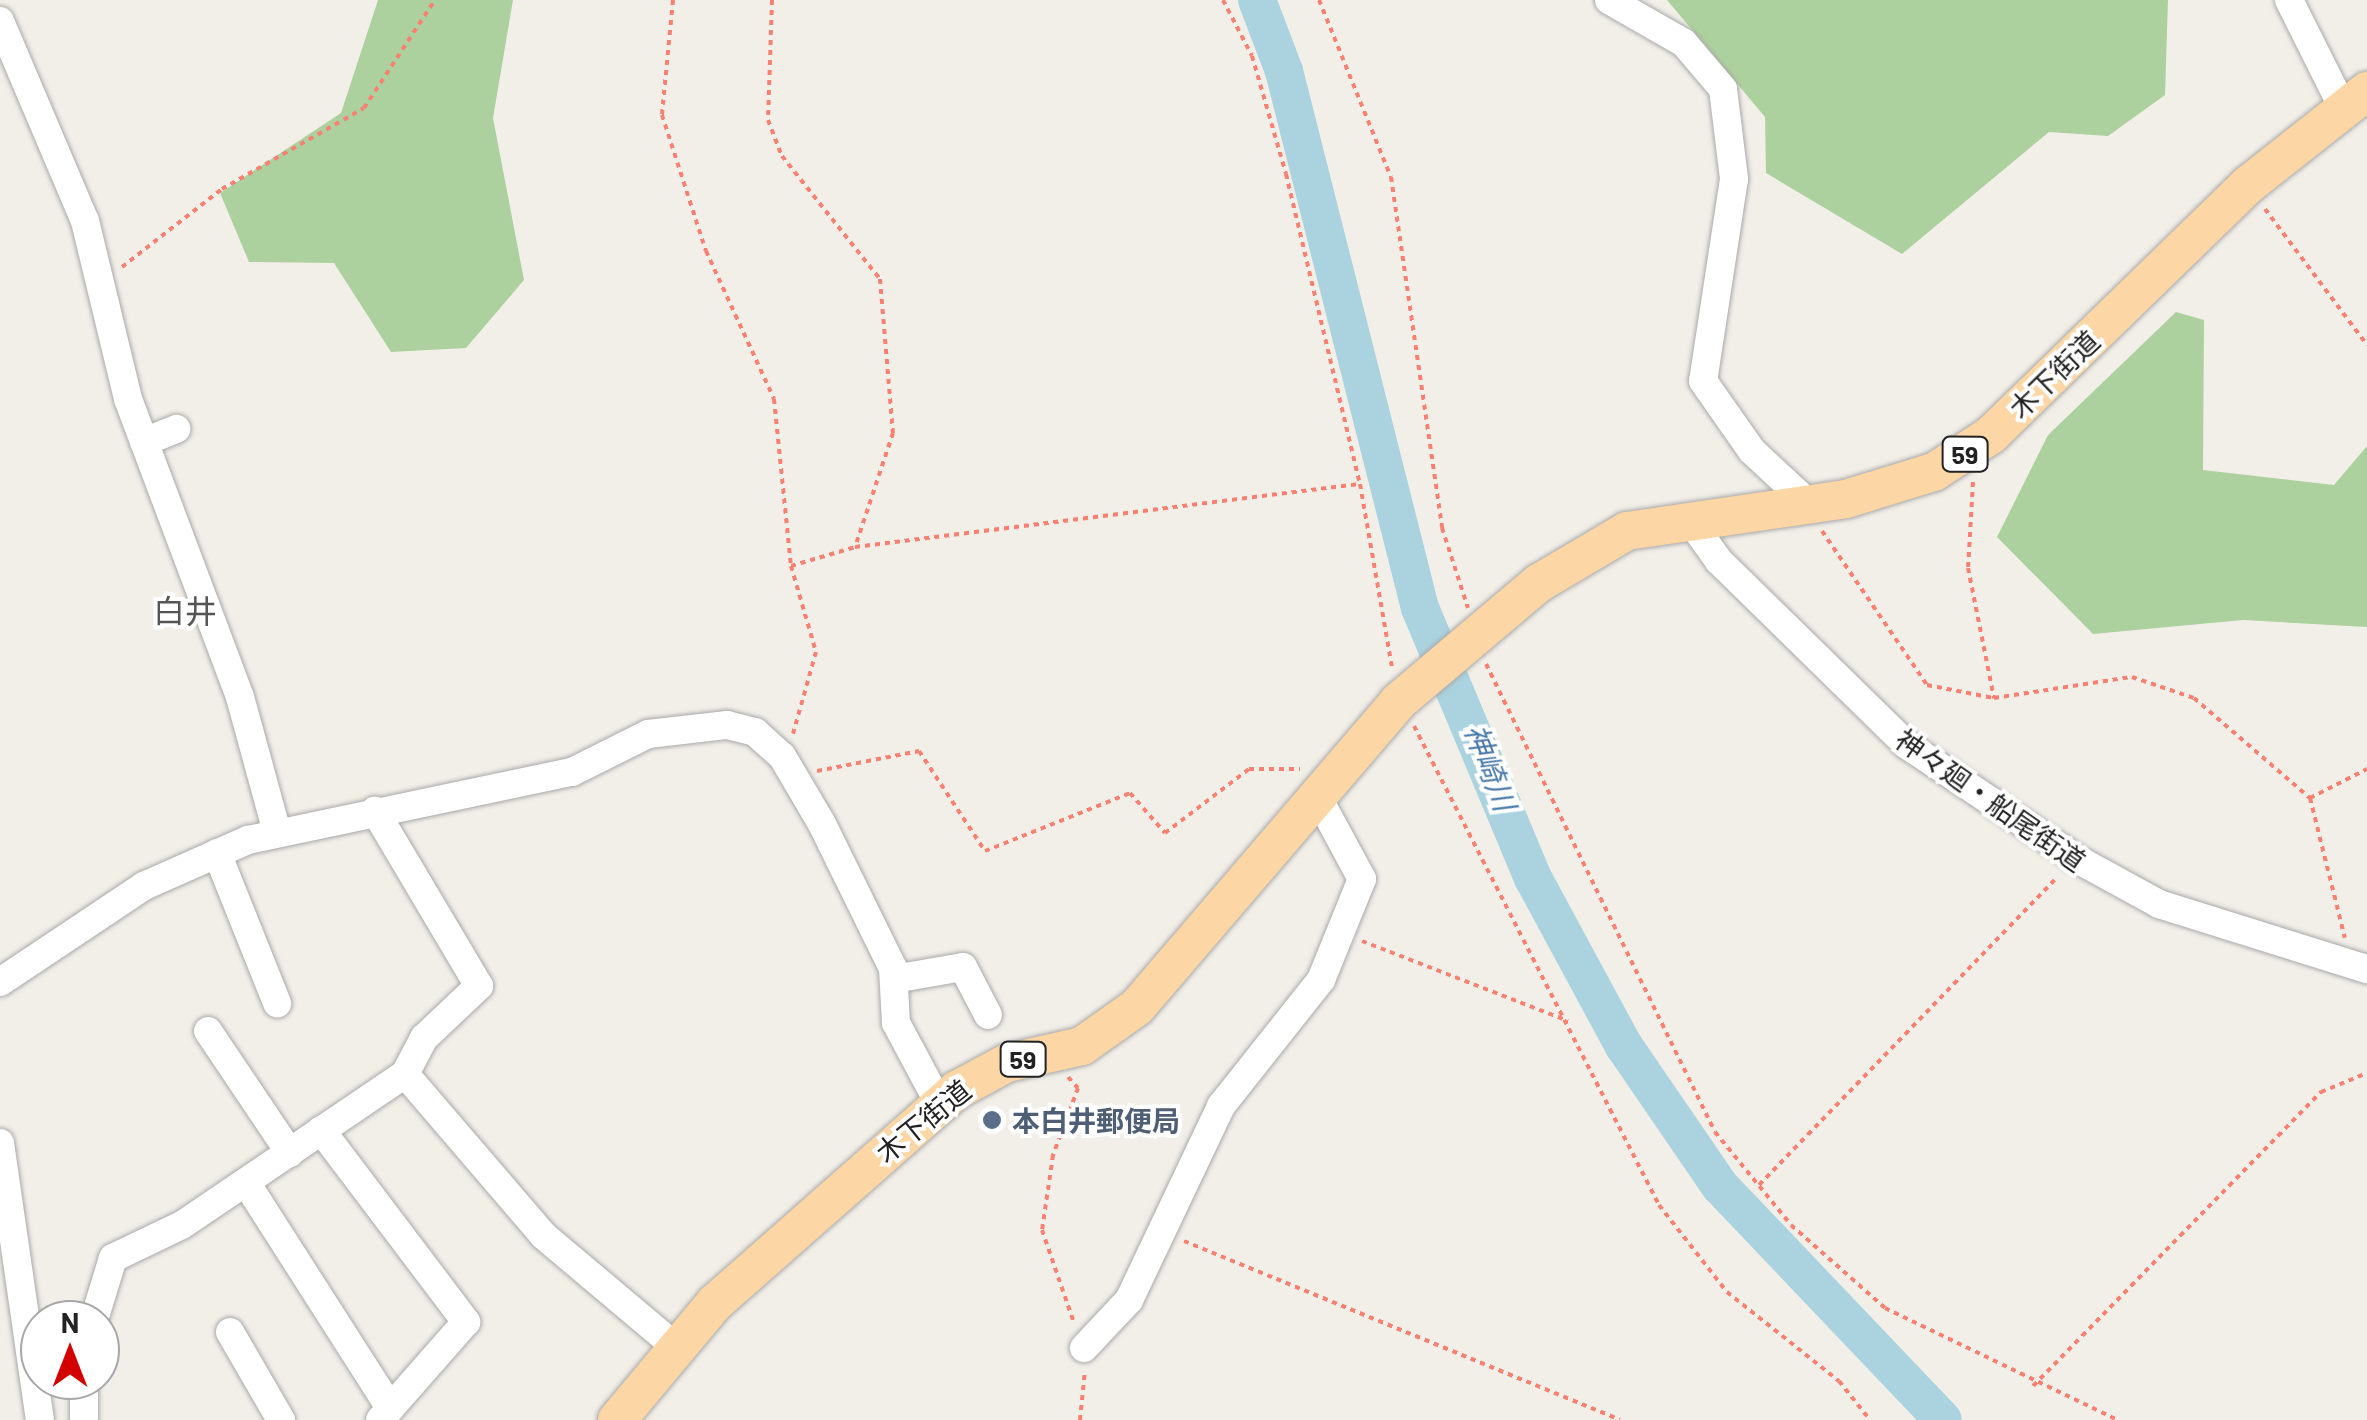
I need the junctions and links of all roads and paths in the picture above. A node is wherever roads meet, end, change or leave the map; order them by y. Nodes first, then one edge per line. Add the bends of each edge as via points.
1 (435, 0) edge
2 (672, 0) edge
3 (772, 0) edge
4 (1223, 0) edge
5 (1319, 0) edge
6 (1609, 0) edge
7 (2289, 0) edge
8 (0, 22) edge
9 (2355, 99) edge
10 (2248, 186) junction
11 (118, 271) dead end
12 (2367, 346) edge
13 (179, 435) dead end
14 (147, 448) junction
15 (1965, 454) junction
16 (1360, 484) junction
17 (1810, 504) junction
18 (1689, 519) junction
19 (855, 547) junction
20 (791, 566) junction
21 (1472, 636) junction
22 (1404, 695) junction
23 (1994, 698) junction
24 (787, 765) junction
25 (2367, 769) edge
26 (1322, 787) junction
27 (2310, 798) junction
28 (375, 811) junction
29 (278, 832) junction
30 (217, 853) junction
31 (2075, 858) junction
32 (1339, 932) junction
33 (2358, 966) edge
34 (894, 980) junction
35 (0, 982) edge
36 (277, 1003) dead end
37 (988, 1015) dead end
38 (1570, 1022) junction
39 (208, 1031) dead end
40 (1048, 1055) junction
41 (2367, 1073) edge
42 (405, 1074) junction
43 (940, 1104) junction
44 (322, 1130) junction
45 (0, 1143) edge
46 (290, 1153) junction
47 (248, 1184) junction
48 (1759, 1185) junction
49 (1161, 1232) junction
50 (100, 1300) edge
51 (230, 1332) dead end
52 (677, 1348) junction
53 (1084, 1348) junction
54 (2033, 1386) junction
55 (385, 1414) edge
56 (40, 1420) edge
57 (281, 1420) edge
58 (617, 1420) edge
59 (1080, 1420) edge
60 (1620, 1420) edge
61 (1870, 1420) edge
62 (2118, 1420) edge

1 - 11 path via 364,108 222,189
2 - 20 path via 662,115 706,251 774,399
3 - 19 path via 768,120 782,156 880,279 892,433
4 - 16 path via 1252,56 1286,174
5 - 21 path via 1391,177 1442,528
6 - 17 street via 1684,43 1723,89 1735,164 1703,381 1752,451
7 - 9 street
8 - 14 street via 79,204
9 - 10 main road, 木下街道 / 59
10 - 12 path
10 - 15 main road, 木下街道 / 59
13 - 14 street
14 - 29 street via 240,697
15 - 17 main road, 木下街道 / 59 via 1904,486
15 - 23 path via 1975,508 1968,568
16 - 19 path
16 - 22 path
17 - 18 main road, 木下街道 / 59
17 - 23 path via 1848,580 1927,685
18 - 21 main road, 木下街道 / 59 via 1598,545
18 - 31 street, 神々廻・船尾街道 via 1719,562 1906,745
19 - 20 path
20 - 24 path via 811,624 815,678
21 - 22 main road, 59
21 - 48 path via 1499,706 1715,1132
22 - 26 main road, 木下街道 / 59
22 - 38 path
23 - 27 path via 2160,682 2194,698
24 - 26 path via 919,751 986,851 1130,793 1165,833 1249,769 1288,765
24 - 28 street via 755,732 695,727 602,750 572,772
24 - 34 street
25 - 27 path
26 - 32 street via 1362,878
26 - 40 main road, 木下街道 / 59 via 1182,965 1106,1032
27 - 33 path
28 - 29 street
28 - 42 street via 479,986 424,1038
29 - 30 street
30 - 35 street via 144,886
30 - 36 street
31 - 33 street, 神々廻・船尾街道 via 2159,904
31 - 48 path
32 - 38 path
32 - 49 street via 1314,997 1222,1106
34 - 37 street via 963,967
34 - 43 street via 896,1023
38 - 61 path via 1659,1205 1727,1292 1840,1381
39 - 46 street
40 - 43 main road, 木下街道 / 59 via 996,1067
40 - 53 path via 1078,1088 1053,1156 1042,1230
41 - 54 path via 2321,1092
42 - 44 street
42 - 52 street via 544,1236
43 - 52 main road, 木下街道 / 59 via 715,1303
44 - 46 street
44 - 55 street via 466,1322
45 - 56 street
46 - 47 street
47 - 50 street via 113,1258
47 - 55 street
48 - 54 path via 1885,1308
49 - 53 street via 1129,1300
49 - 60 path
51 - 57 street
52 - 58 main road, 木下街道 / 59
53 - 59 path
54 - 62 path

